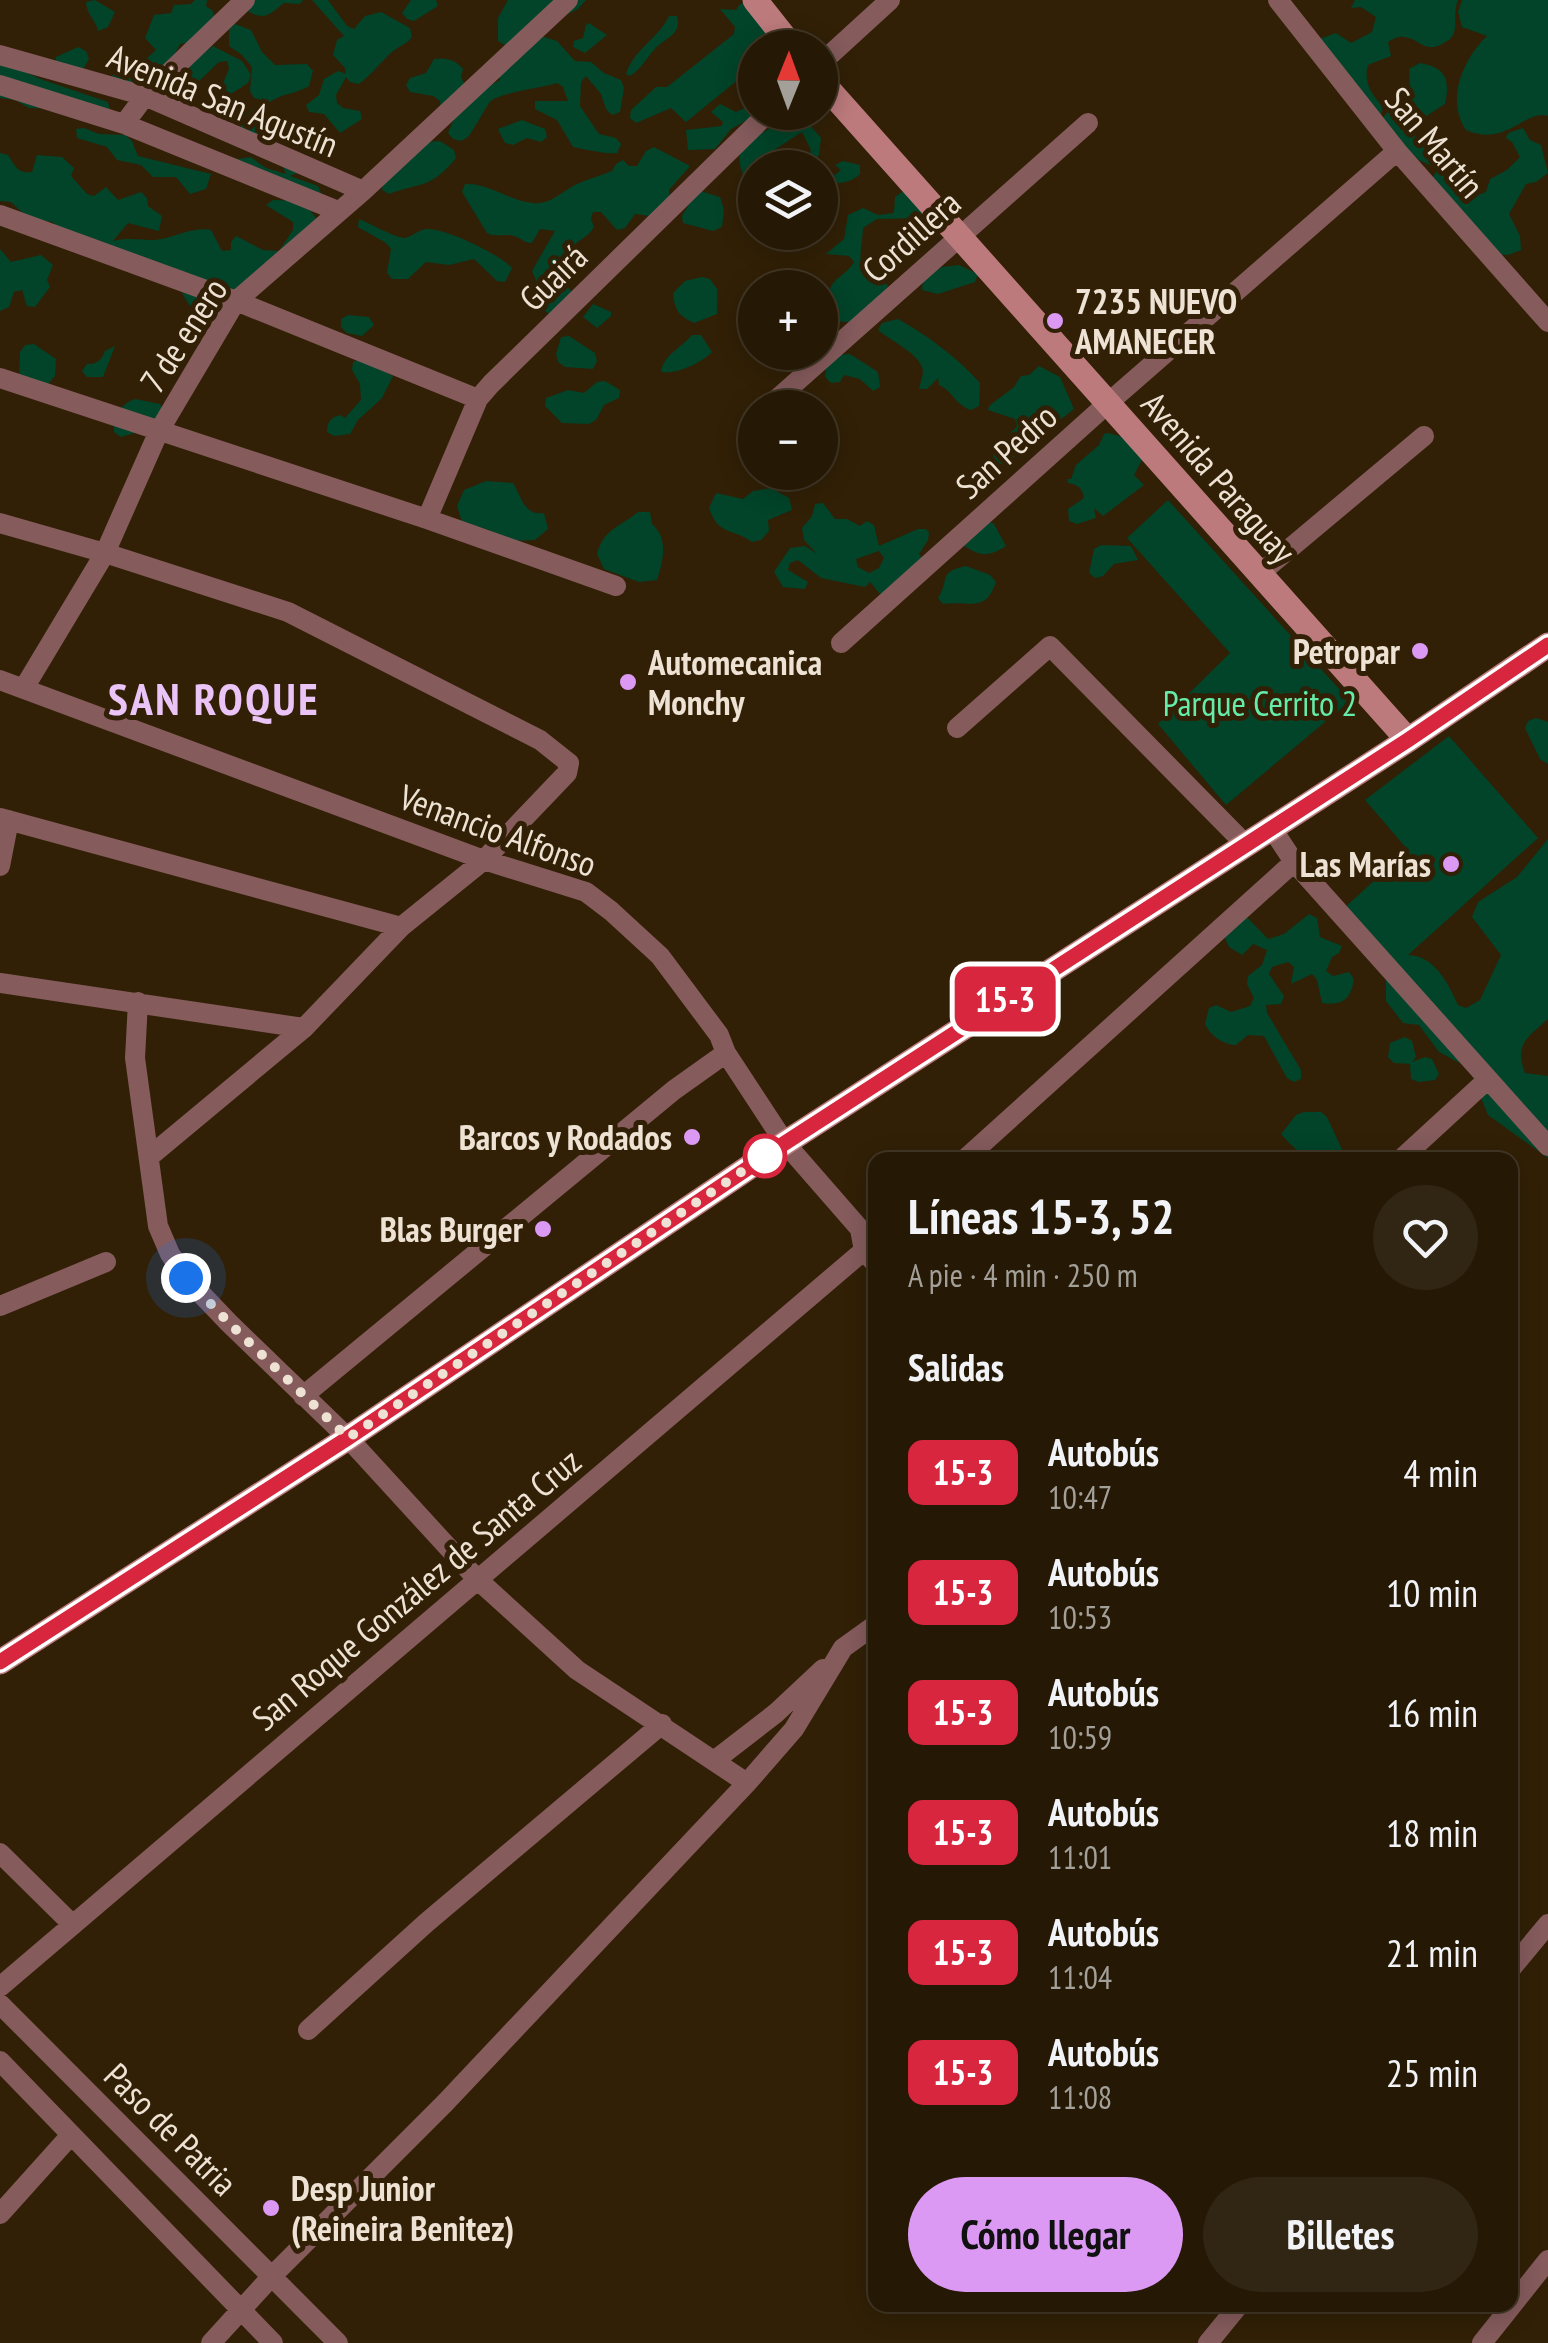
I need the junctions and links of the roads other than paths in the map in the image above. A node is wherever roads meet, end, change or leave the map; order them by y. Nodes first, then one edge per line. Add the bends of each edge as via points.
1 (245, 0) edge
2 (568, 0) edge
3 (755, 0) edge
4 (890, 0) edge
5 (1278, 0) edge
6 (779, 30) edge
7 (838, 48) edge
8 (0, 55) edge
9 (0, 85) edge
10 (145, 96) junction
11 (838, 100) edge
12 (1088, 123) dead end
13 (124, 124) junction
14 (751, 130) edge
15 (1397, 151) junction
16 (364, 192) junction
17 (338, 211) junction
18 (0, 215) edge
19 (961, 235) junction
20 (236, 301) junction
21 (1548, 322) edge
22 (0, 378) edge
23 (787, 390) edge
24 (478, 399) junction
25 (1107, 404) junction
26 (159, 431) junction
27 (1424, 436) dead end
28 (427, 518) junction
29 (0, 523) edge
30 (105, 553) junction
31 (1258, 576) junction
32 (616, 586) dead end
33 (841, 643) dead end
34 (1548, 645) edge
35 (0, 680) edge
36 (24, 688) junction
37 (957, 728) dead end
38 (1408, 740) junction
39 (4, 819) edge
40 (1270, 827) junction
41 (1245, 844) junction
42 (484, 860) junction
43 (1294, 862) junction
44 (0, 866) edge
45 (401, 926) junction
46 (0, 983) edge
47 (138, 1002) junction
48 (304, 1028) junction
49 (726, 1053) junction
50 (1488, 1080) junction
51 (785, 1143) junction
52 (1548, 1146) edge
53 (973, 1152) edge
54 (1409, 1152) edge
55 (149, 1157) junction
56 (868, 1246) edge
57 (868, 1255) edge
58 (106, 1262) dead end
59 (0, 1306) edge
60 (303, 1396) junction
61 (348, 1438) junction
62 (478, 1580) junction
63 (868, 1631) edge
64 (840, 1653) junction
65 (0, 1662) edge
66 (662, 1724) junction
67 (714, 1761) junction
68 (746, 1783) junction
69 (0, 1853) edge
70 (1548, 1924) edge
71 (73, 1925) junction
72 (1518, 1960) edge
73 (0, 1988) edge
74 (0, 2004) edge
75 (308, 2030) dead end
76 (0, 2061) edge
77 (71, 2135) junction
78 (0, 2214) edge
79 (1548, 2260) edge
80 (272, 2276) junction
81 (1518, 2298) edge
82 (242, 2309) junction
83 (1233, 2312) edge
84 (1507, 2312) edge
85 (211, 2343) edge
86 (273, 2343) edge
87 (338, 2343) edge
88 (1208, 2343) edge
89 (1482, 2343) edge

1 - 10 street
2 - 16 street, 7 de enero
3 - 6 main road
4 - 7 street
5 - 15 street, San Martín
8 - 10 street, Avenida San Agustín
9 - 13 street, Avenida San Agustín
10 - 13 street
10 - 16 street, Avenida San Agustín
11 - 19 main road, Avenida Paraguay
12 - 19 street, Cordillera
13 - 17 street, Avenida San Agustín
14 - 24 street, Guairá
15 - 21 street, San Martín
15 - 25 street, San Pedro
16 - 17 street, 7 de enero
17 - 20 street, 7 de enero
18 - 20 street
19 - 23 street, Cordillera
19 - 25 main road, Avenida Paraguay
20 - 24 street
20 - 26 street, 7 de enero
22 - 26 street
24 - 28 street, Guairá
25 - 31 main road, Avenida Paraguay
25 - 33 street, San Pedro
26 - 28 street
26 - 30 street, 7 de enero
27 - 31 street
28 - 32 street
29 - 30 street
30 - 36 street, 7 de enero
30 - 42 street via 288,612 540,740 568,763 567,774
31 - 38 main road, Avenida Paraguay
34 - 38 main road
35 - 36 street, Venancio Alfonso
36 - 42 street, Venancio Alfonso
37 - 41 street via 1050,646
38 - 40 main road
39 - 44 street
39 - 45 street
40 - 41 main road
40 - 43 street
41 - 51 main road
42 - 45 street
42 - 49 street, Venancio Alfonso via 586,892 611,911 660,956
43 - 50 street
43 - 53 street
45 - 48 street
46 - 47 street
47 - 48 street
47 - 55 street via 135,1058
48 - 55 street
49 - 51 street, Venancio Alfonso
49 - 60 street
50 - 52 street
50 - 54 street
51 - 56 street, Venancio Alfonso
51 - 61 main road
55 - 60 street via 158,1226 170,1254 203,1297
57 - 62 street, San Roque González de Santa Cruz
58 - 59 street
60 - 61 street
61 - 62 street
61 - 65 main road
62 - 66 street via 577,1670
62 - 71 street, San Roque González de Santa Cruz
63 - 64 street
64 - 67 street
64 - 68 street via 794,1729
66 - 67 street
66 - 75 street
67 - 68 street
68 - 80 street via 445,2104
69 - 71 street
70 - 72 street
71 - 73 street, San Roque González de Santa Cruz
74 - 80 street, Paso de Patria
76 - 77 street
77 - 78 street
77 - 82 street
79 - 81 street
80 - 82 street
80 - 87 street, Paso de Patria
82 - 85 street
82 - 86 street
83 - 88 street
84 - 89 street

